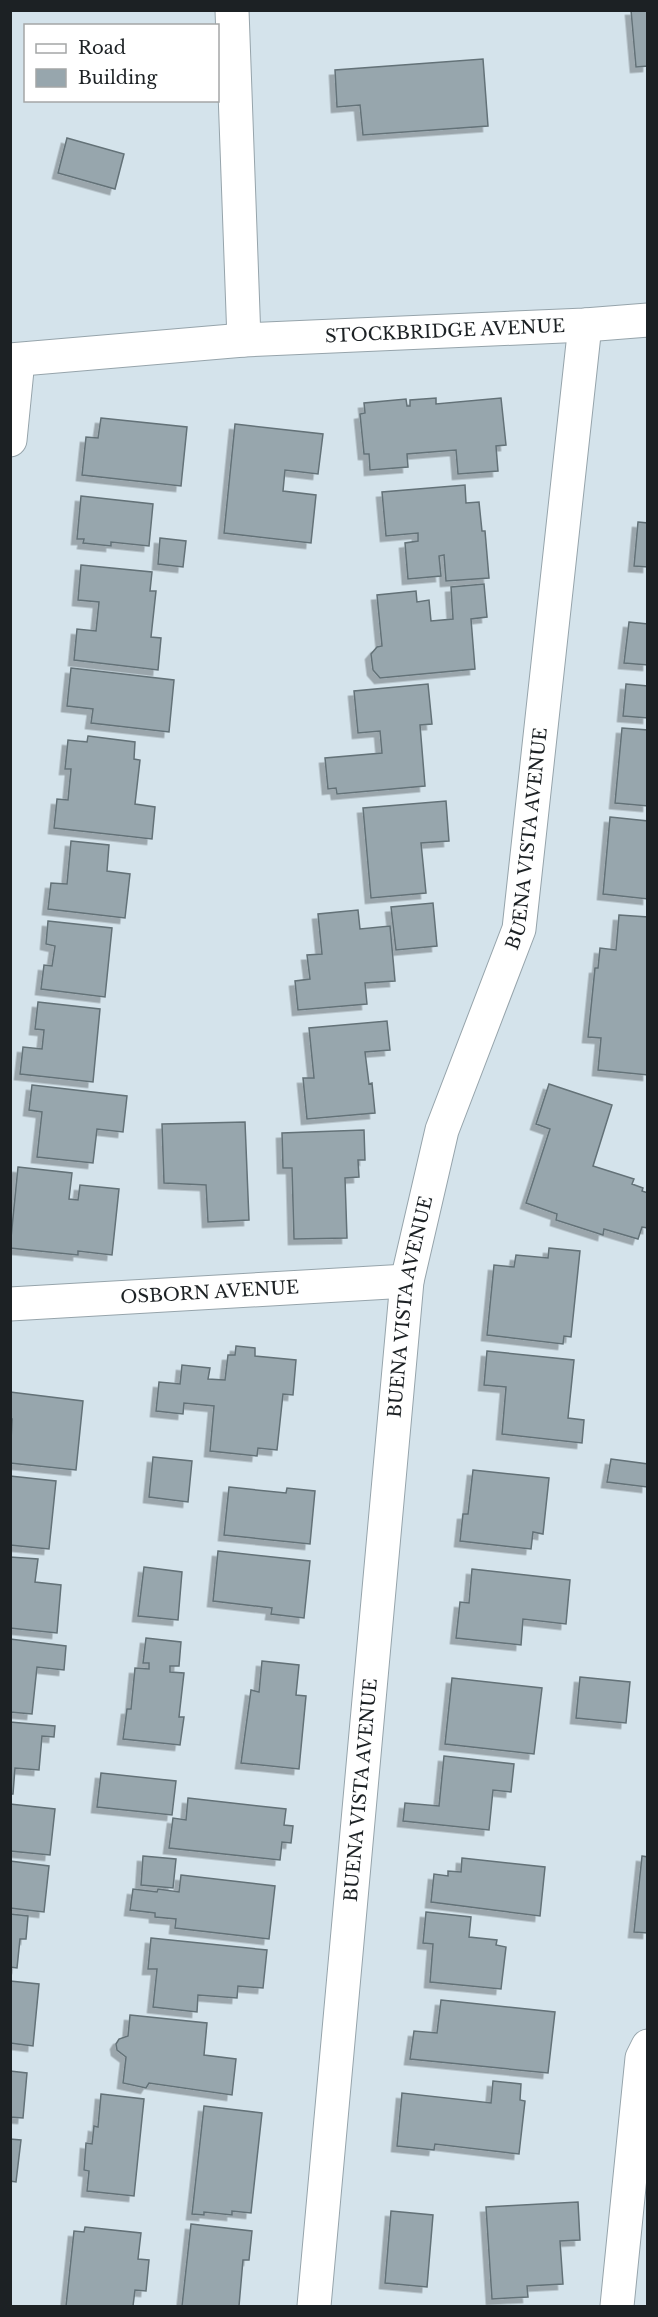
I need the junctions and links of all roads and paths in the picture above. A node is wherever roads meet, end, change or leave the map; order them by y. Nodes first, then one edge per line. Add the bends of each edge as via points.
1 (232, 10) edge
2 (648, 320) edge
3 (585, 325) junction
4 (244, 340) junction
5 (14, 360) edge
6 (10, 440) edge
7 (407, 1281) junction
8 (10, 1304) edge
9 (648, 2046) edge
10 (314, 2307) edge
11 (616, 2307) edge

1 - 4 street
2 - 3 street, STOCKBRIDGE AVENUE
3 - 4 street, STOCKBRIDGE AVENUE
3 - 7 street, BUENA VISTA AVENUE via 519,929 442,1130
4 - 5 street, STOCKBRIDGE AVENUE
5 - 6 street
7 - 8 street, OSBORN AVENUE
7 - 10 street, BUENA VISTA AVENUE
9 - 11 street via 642,2058

